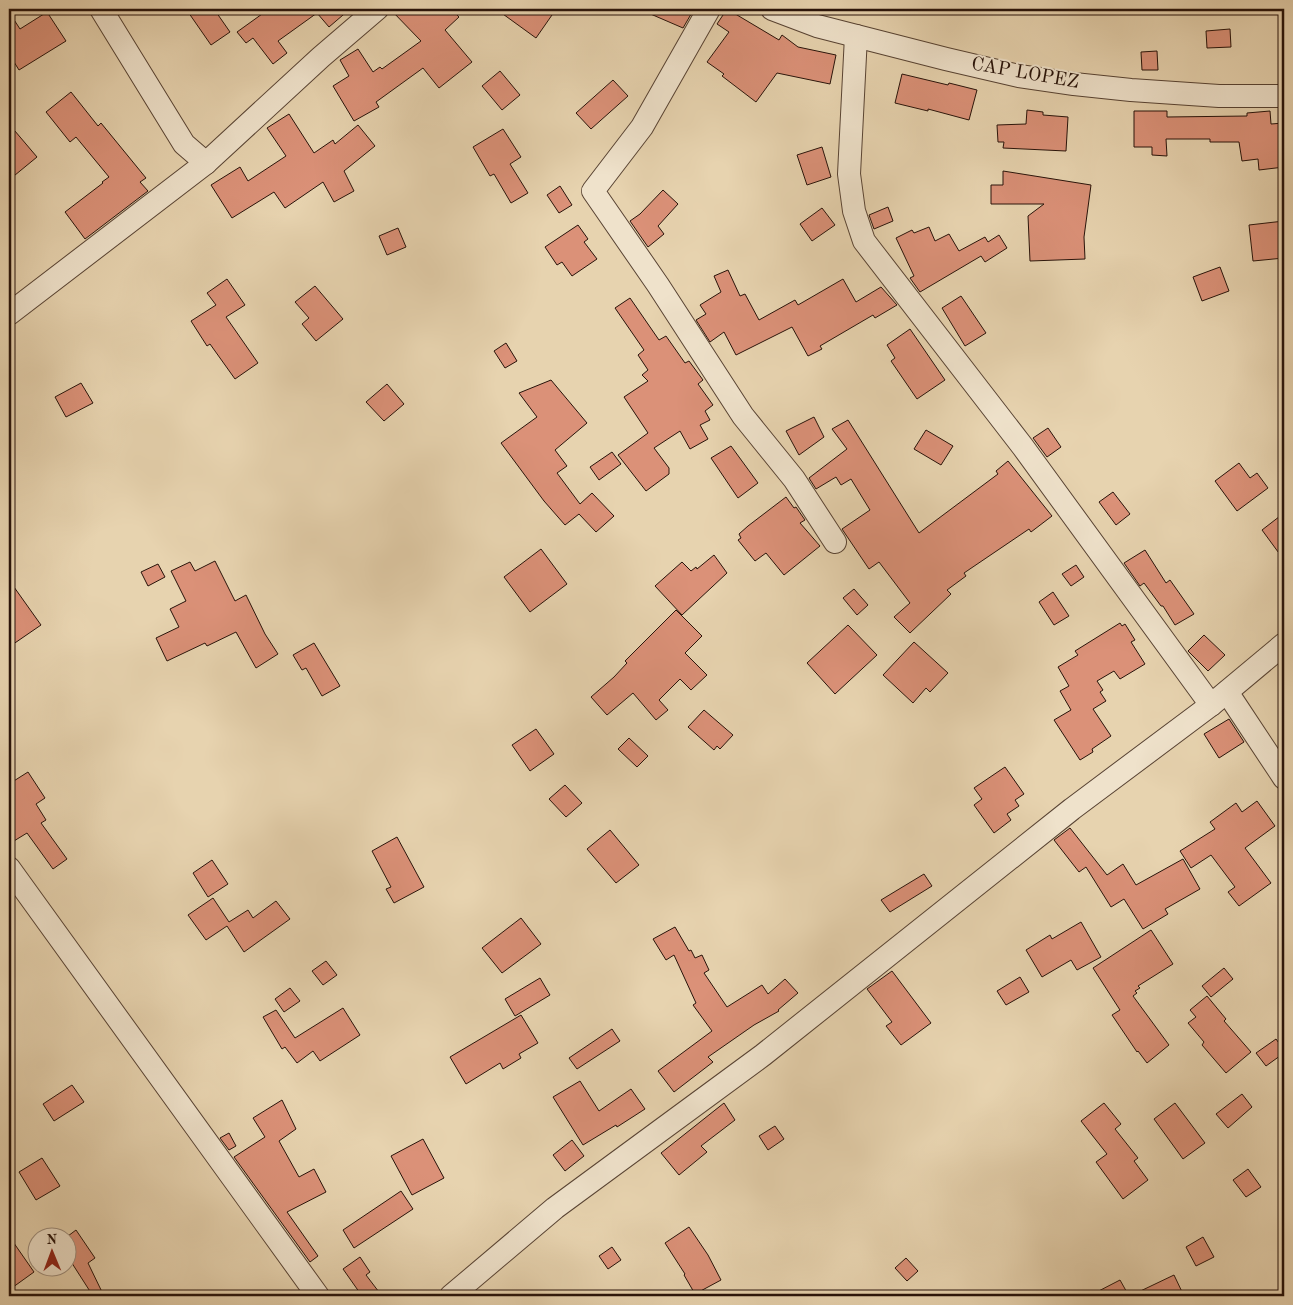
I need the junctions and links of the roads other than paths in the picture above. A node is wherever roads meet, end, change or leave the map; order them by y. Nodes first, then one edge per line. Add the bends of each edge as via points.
1 (101, 9) edge
2 (377, 9) edge
3 (709, 9) edge
4 (772, 9) edge
5 (856, 36) junction
6 (1284, 96) edge
7 (206, 163) junction
8 (9, 314) edge
9 (835, 542) dead end
10 (1284, 644) edge
11 (1219, 699) junction
12 (1284, 778) edge
13 (9, 868) edge
14 (318, 1296) edge
15 (451, 1296) edge

1 - 7 street via 184,144
2 - 7 street
3 - 9 street via 642,127 593,191 743,416 794,479
4 - 5 street, CAP LOPEZ
5 - 6 street, CAP LOPEZ via 1019,76 1074,84 1219,96
5 - 11 street via 849,174 854,211 864,241
7 - 8 street
10 - 11 street
11 - 12 street
11 - 15 street via 1072,809 763,1054 555,1208
13 - 14 street

